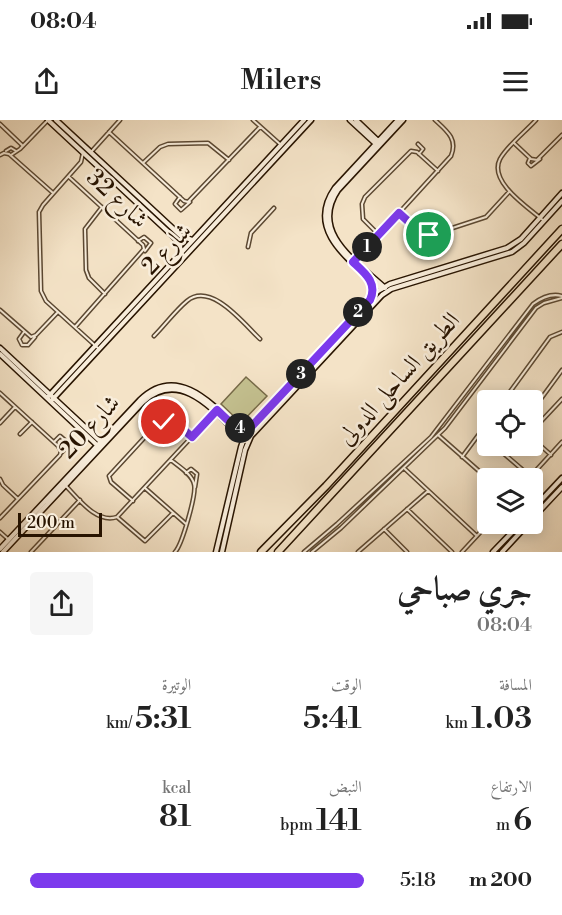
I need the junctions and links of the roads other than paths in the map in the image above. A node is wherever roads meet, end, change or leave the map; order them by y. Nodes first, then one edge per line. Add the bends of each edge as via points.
1 (48, 120) edge
2 (56, 120) edge
3 (120, 120) edge
4 (253, 120) edge
5 (304, 120) edge
6 (311, 120) edge
7 (350, 120) edge
8 (356, 120) edge
9 (398, 120) edge
10 (403, 120) edge
11 (435, 120) edge
12 (536, 120) edge
13 (0, 124) edge
14 (260, 127) junction
15 (109, 132) junction
16 (562, 135) edge
17 (514, 143) junction
18 (378, 144) junction
19 (418, 144) dead end
20 (23, 146) junction
21 (282, 147) junction
22 (16, 151) junction
23 (83, 152) junction
24 (90, 152) junction
25 (4, 153) junction
26 (419, 154) junction
27 (0, 155) edge
28 (11, 155) junction
29 (530, 158) junction
30 (540, 158) junction
31 (92, 160) junction
32 (229, 160) junction
33 (81, 162) junction
34 (143, 163) junction
35 (438, 171) junction
36 (68, 177) junction
37 (510, 191) junction
38 (562, 193) edge
39 (53, 194) junction
40 (180, 197) junction
41 (192, 200) junction
42 (562, 201) edge
43 (102, 207) junction
44 (274, 208) dead end
45 (224, 210) junction
46 (399, 213) junction
47 (542, 219) junction
48 (413, 226) junction
49 (562, 229) edge
50 (379, 235) junction
51 (427, 235) junction
52 (182, 237) junction
53 (193, 240) junction
54 (138, 241) junction
55 (178, 242) junction
56 (562, 244) edge
57 (248, 247) dead end
58 (143, 252) junction
59 (181, 254) junction
60 (354, 261) junction
61 (522, 270) junction
62 (369, 277) junction
63 (531, 278) junction
64 (154, 286) junction
65 (384, 289) junction
66 (105, 294) junction
67 (562, 297) edge
68 (370, 300) junction
69 (0, 310) edge
70 (58, 312) junction
71 (75, 327) junction
72 (24, 332) junction
73 (562, 332) edge
74 (36, 335) junction
75 (154, 336) dead end
76 (260, 339) dead end
77 (0, 348) edge
78 (97, 348) junction
79 (1, 355) edge
80 (562, 370) edge
81 (511, 390) edge
82 (0, 393) edge
83 (543, 396) edge
84 (51, 398) junction
85 (562, 399) edge
86 (15, 407) junction
87 (216, 412) junction
88 (543, 419) edge
89 (32, 422) junction
90 (0, 423) edge
91 (232, 424) junction
92 (254, 424) junction
93 (20, 434) dead end
94 (438, 435) junction
95 (477, 436) edge
96 (192, 437) junction
97 (246, 439) junction
98 (54, 442) junction
99 (562, 442) edge
100 (100, 444) junction
101 (543, 448) edge
102 (60, 455) junction
103 (551, 455) junction
104 (506, 456) edge
105 (462, 457) junction
106 (171, 460) junction
107 (401, 465) junction
108 (404, 468) junction
109 (519, 468) edge
110 (539, 468) edge
111 (477, 470) edge
112 (186, 473) junction
113 (562, 478) edge
114 (0, 479) edge
115 (64, 484) junction
116 (562, 487) edge
117 (145, 488) junction
118 (195, 489) junction
119 (428, 491) junction
120 (543, 498) edge
121 (18, 499) junction
122 (80, 500) junction
123 (133, 501) junction
124 (543, 507) edge
125 (407, 509) junction
126 (225, 512) junction
127 (173, 513) junction
128 (231, 514) junction
129 (117, 517) junction
130 (0, 518) edge
131 (186, 525) junction
132 (384, 529) junction
133 (0, 532) edge
134 (510, 534) edge
135 (519, 534) edge
136 (477, 536) joint
137 (10, 541) junction
138 (1, 551) edge
139 (32, 552) edge
140 (175, 552) edge
141 (216, 552) edge
142 (222, 552) edge
143 (261, 552) edge
144 (278, 552) edge
145 (304, 552) edge
146 (312, 552) edge
147 (358, 552) edge
148 (407, 552) edge
149 (452, 552) edge
150 (462, 552) edge
151 (494, 552) edge
152 (502, 552) edge

1 - 20 street
1 - 23 street
2 - 24 street
3 - 15 street
4 - 14 street
5 - 21 street, شارع 2
6 - 21 street, شارع 2
7 - 18 street
8 - 18 street
9 - 18 street
10 - 18 street
11 - 35 street via 451,136 454,147
12 - 17 street
13 - 20 street
14 - 21 street
14 - 32 street
15 - 24 street
15 - 34 street
16 - 30 street
17 - 29 street
17 - 37 street via 498,167 500,180
18 - 60 street via 335,188 326,207 329,236
19 - 26 street via 423,149
20 - 22 street
21 - 45 street, شارع 2
22 - 25 street via 11,148
22 - 28 street
23 - 31 street
23 - 33 street
24 - 52 street
25 - 27 street
25 - 28 street
26 - 35 street
26 - 50 street via 409,151 363,200 363,219
28 - 39 street
29 - 30 street
29 - 30 street via 531,166
31 - 33 street
31 - 55 street
32 - 34 street via 208,143 171,144 160,147
32 - 41 street
33 - 36 street
34 - 40 street
35 - 46 street
36 - 39 street
36 - 43 street, شارع 32
37 - 47 street
37 - 51 street via 486,217
38 - 47 street
39 - 70 street via 39,214 41,291
40 - 41 street via 187,202
40 - 41 street via 175,204 181,210
42 - 47 street
43 - 54 street, شارع 32
43 - 66 street via 85,229 86,270
44 - 57 street via 251,233
45 - 53 street, شارع 2
45 - 64 street, شارع 2
46 - 48 street
46 - 50 street
47 - 65 street via 512,252
48 - 51 street
48 - 51 street via 410,232 418,238
49 - 61 highway, الطريق الساحلى الدولى
50 - 60 street
52 - 53 street
52 - 55 street
53 - 59 street, شارع 2
54 - 58 street, شارع 32
54 - 58 street via 144,237 151,243
55 - 59 street
56 - 63 highway, الطريق الساحلى الدولى
58 - 66 street, شارع 32
59 - 64 street, شارع 2
60 - 62 street
60 - 65 street
61 - 63 highway
61 - 143 highway, الطريق الساحلى الدولى
62 - 65 street
62 - 68 street via 373,290
63 - 144 highway, الطريق الساحلى الدولى
64 - 78 street, شارع 2
65 - 68 street
65 - 97 street
66 - 71 street, شارع 32
67 - 94 street via 532,312
67 - 107 street via 547,297 529,308 441,426
68 - 92 street
69 - 72 street
70 - 71 street
70 - 74 street
71 - 78 street
72 - 74 street via 30,337
72 - 74 street via 18,340 24,346
73 - 81 street via 550,337
75 - 76 street via 187,301 204,295 219,300
77 - 79 street
78 - 84 street, شارع 2
79 - 84 street
80 - 83 street
82 - 86 street
84 - 100 street
85 - 88 street
86 - 89 street
86 - 90 street
87 - 91 street, شارع 20
87 - 96 street
87 - 97 street, شارع 20
87 - 100 street, شارع 20 via 187,392 162,391 146,400
89 - 93 street
89 - 98 street
91 - 92 street via 244,428
91 - 97 street, شارع 20
92 - 97 street
94 - 105 street
94 - 108 street
95 - 105 street
96 - 106 street
96 - 123 street via 172,423 151,428 109,476
97 - 126 street
97 - 128 street
98 - 102 street
98 - 102 street via 60,436 68,442
99 - 103 street
100 - 115 street, شارع 20
101 - 103 street
102 - 121 street
103 - 110 street
104 - 109 street
105 - 111 street
106 - 112 street
106 - 117 street
107 - 108 street
107 - 145 street
108 - 119 street
108 - 146 street
112 - 118 street
112 - 118 street via 191,469 197,474
113 - 120 street
114 - 121 street
115 - 122 street
115 - 137 street, شارع 20
116 - 124 street
117 - 123 street
117 - 127 street
118 - 131 street
119 - 125 street
119 - 136 street
121 - 130 street
122 - 129 street via 100,517
122 - 139 street
123 - 129 street
125 - 132 street
125 - 149 street
126 - 128 street
126 - 141 street
127 - 129 street via 145,541
127 - 131 street
128 - 142 street
131 - 140 street
132 - 147 street
132 - 148 street
133 - 137 street
134 - 151 street
135 - 152 street
136 - 150 street
137 - 138 street, شارع 20

